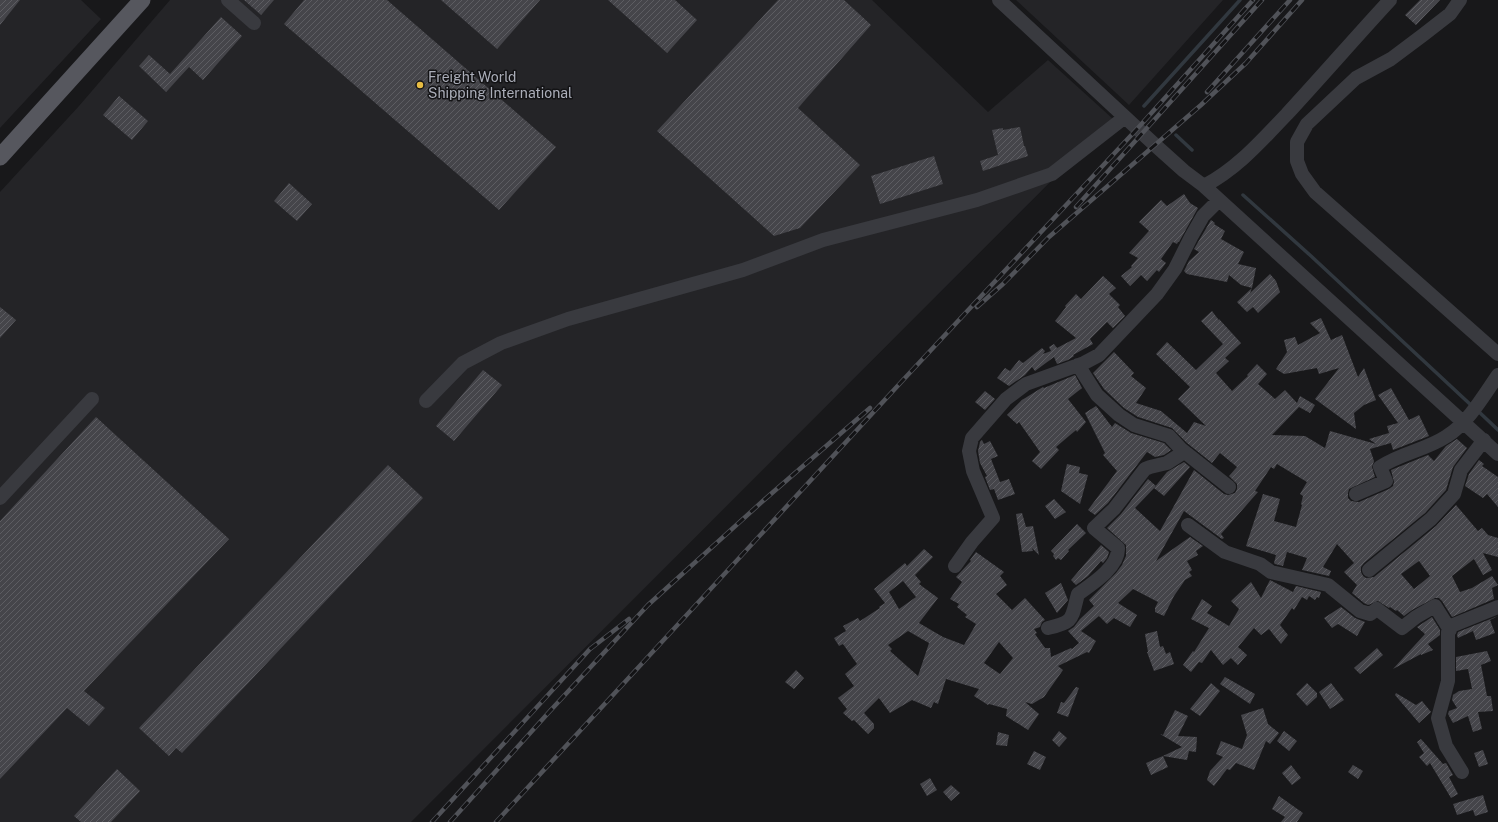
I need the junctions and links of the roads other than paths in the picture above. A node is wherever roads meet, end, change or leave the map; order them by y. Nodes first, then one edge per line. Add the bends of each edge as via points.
1 (142, 0) edge
2 (228, 0) edge
3 (999, 0) edge
4 (1390, 0) edge
5 (1460, 0) edge
6 (254, 23) dead end
7 (1125, 117) junction
8 (0, 157) edge
9 (1204, 186) junction
10 (1219, 200) junction
11 (1498, 354) edge
12 (1078, 365) junction
13 (1498, 375) edge
14 (92, 399) dead end
15 (426, 401) dead end
16 (1466, 419) junction
17 (1484, 440) junction
18 (1184, 452) junction
19 (1498, 454) edge
20 (1229, 487) dead end
21 (1356, 494) dead end
22 (0, 498) edge
23 (1188, 525) dead end
24 (955, 566) dead end
25 (1369, 570) dead end
26 (1498, 607) edge
27 (1048, 628) dead end
28 (1450, 630) junction
29 (1462, 772) dead end

1 - 8 main road
2 - 6 street
3 - 7 street
4 - 9 street via 1245,158 1220,178
5 - 11 street via 1450,14 1423,35 1391,59 1356,78 1307,124 1297,142 1297,161 1302,174 1315,192
7 - 9 street
7 - 15 street via 1052,174 977,200 823,240 743,270 568,319 508,340 463,362
9 - 10 street
10 - 12 street via 1203,216 1175,269 1156,294 1099,355
10 - 16 street
12 - 18 street via 1097,396 1119,415 1134,425 1169,436
12 - 24 street via 1026,384 1006,399 972,438 969,451 973,471 993,518
13 - 16 street
14 - 22 street
16 - 17 street
16 - 21 street via 1448,436 1380,467 1386,481
17 - 19 street
17 - 25 street via 1461,470 1454,494 1431,519
18 - 20 street
18 - 27 street via 1167,464 1150,466 1145,470 1114,509 1094,528 1115,544 1118,554 1099,578 1078,594 1070,621
23 - 28 street via 1225,552 1260,564 1271,572 1328,585 1360,611 1370,614 1377,609 1402,628 1435,606
26 - 28 street via 1456,623
28 - 29 street via 1447,645 1448,681 1438,718 1446,746

